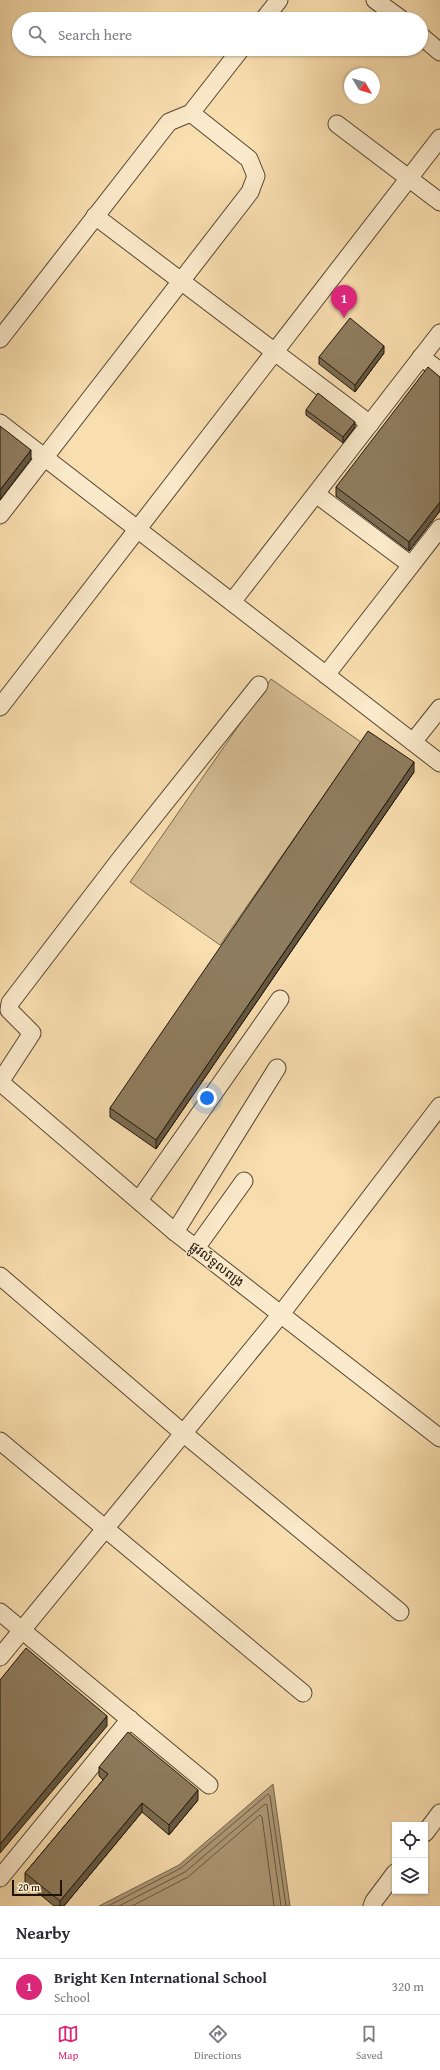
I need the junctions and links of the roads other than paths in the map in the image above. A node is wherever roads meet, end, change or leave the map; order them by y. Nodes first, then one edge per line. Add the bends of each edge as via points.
1 (279, 0) edge
2 (375, 0) edge
3 (270, 12) edge
4 (391, 12) edge
5 (428, 42) edge
6 (440, 52) edge
7 (236, 56) edge
8 (191, 113) junction
9 (337, 124) dead end
10 (440, 138) edge
11 (409, 178) junction
12 (440, 202) edge
13 (96, 216) junction
14 (181, 281) junction
15 (440, 333) edge
16 (0, 339) edge
17 (275, 352) junction
18 (422, 357) junction
19 (440, 371) edge
20 (0, 423) edge
21 (370, 424) junction
22 (44, 458) junction
23 (316, 494) junction
24 (0, 514) edge
25 (440, 528) edge
26 (138, 529) junction
27 (411, 565) junction
28 (232, 602) junction
29 (326, 675) junction
30 (259, 685) dead end
31 (0, 707) edge
32 (440, 708) edge
33 (413, 742) junction
34 (440, 763) edge
35 (280, 999) dead end
36 (277, 1068) dead end
37 (0, 1082) edge
38 (440, 1106) edge
39 (244, 1181) dead end
40 (139, 1200) junction
41 (175, 1232) junction
42 (196, 1248) junction
43 (0, 1276) edge
44 (281, 1314) junction
45 (183, 1433) junction
46 (440, 1438) edge
47 (0, 1441) edge
48 (105, 1528) junction
49 (0, 1612) edge
50 (400, 1612) dead end
51 (22, 1630) junction
52 (0, 1657) edge
53 (303, 1693) dead end
54 (130, 1720) junction
55 (209, 1784) dead end
56 (440, 1813) edge
57 (428, 1829) edge
58 (392, 1876) edge
59 (0, 1878) edge
60 (372, 1906) edge

1 - 3 street
2 - 4 street
5 - 6 street
7 - 8 street
8 - 13 street via 169,122
8 - 14 street via 249,159 256,176 250,192
9 - 11 street
10 - 11 street
11 - 12 street
11 - 17 street
13 - 14 street
13 - 16 street
14 - 17 street
14 - 22 street
15 - 18 street
17 - 21 street
17 - 26 street
18 - 19 street
18 - 21 street
20 - 22 street
21 - 23 street
22 - 24 street
22 - 26 street
23 - 27 street
23 - 28 street
25 - 27 street
26 - 28 street
26 - 31 street
27 - 29 street
28 - 29 street
29 - 33 street
30 - 37 street via 10,1003 9,1010 32,1033
32 - 33 street
33 - 34 street
35 - 40 street
36 - 41 street
37 - 40 street, ផ្លូវលំទួលពង្រ
38 - 44 street
39 - 42 street
40 - 41 street, ផ្លូវលំទួលពង្រ
41 - 42 street, ផ្លូវលំទួលពង្រ
42 - 44 street, ផ្លូវលំទួលពង្រ
43 - 45 street
44 - 45 street
44 - 46 street, ផ្លូវលំទួលពង្រ
45 - 48 street
45 - 50 street
47 - 48 street
48 - 51 street
48 - 53 street
49 - 51 street
51 - 52 street
51 - 54 street
54 - 55 street
54 - 59 street
56 - 57 street
58 - 60 street

